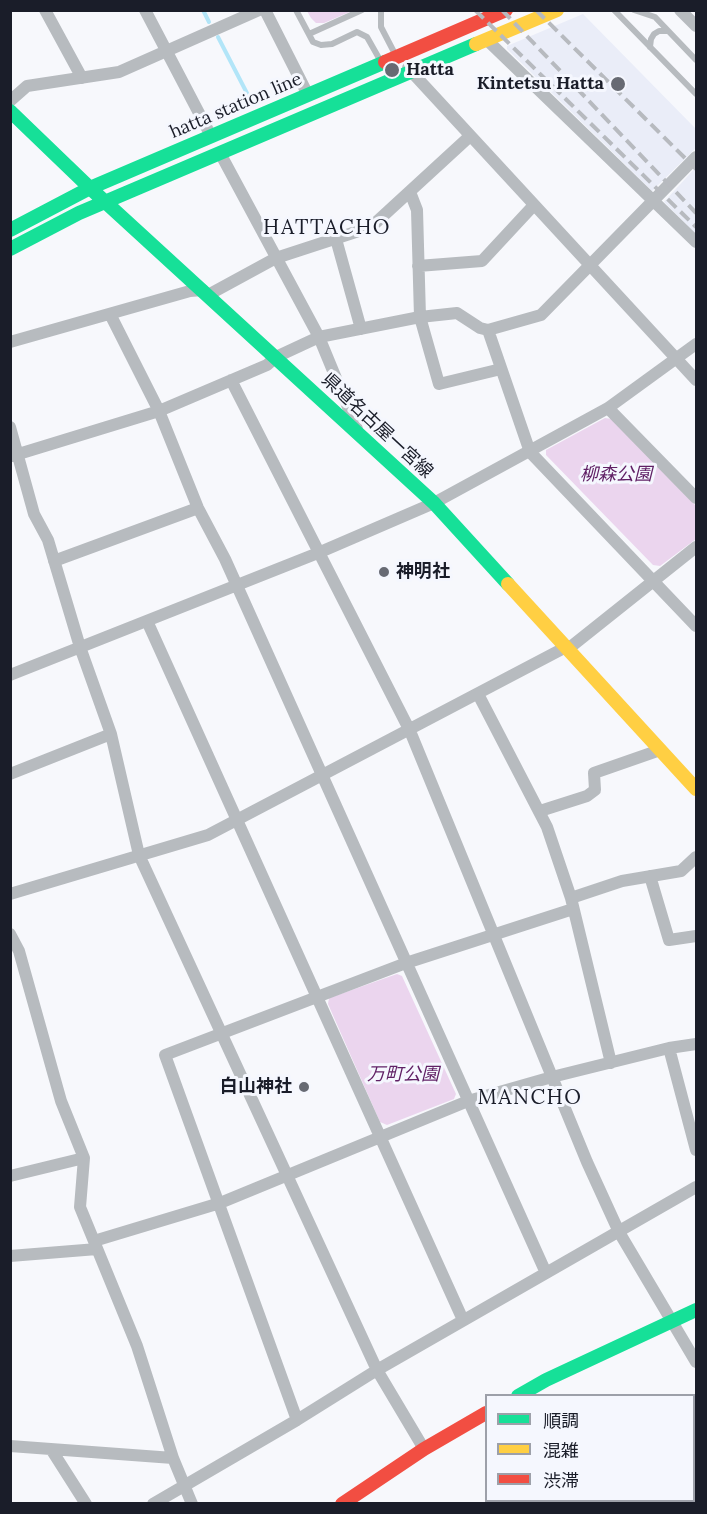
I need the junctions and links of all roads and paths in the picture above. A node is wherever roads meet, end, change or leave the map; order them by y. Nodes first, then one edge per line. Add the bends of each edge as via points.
1 (45, 10) edge
2 (145, 10) edge
3 (259, 10) edge
4 (265, 10) edge
5 (296, 10) edge
6 (362, 10) edge
7 (381, 10) edge
8 (506, 10) edge
9 (556, 10) edge
10 (614, 10) edge
11 (634, 10) edge
12 (680, 10) edge
13 (696, 26) edge
14 (668, 31) junction
15 (309, 34) junction
16 (487, 40) junction
17 (650, 47) junction
18 (167, 52) junction
19 (397, 57) junction
20 (696, 60) edge
21 (381, 63) junction
22 (411, 72) junction
23 (81, 78) junction
24 (696, 94) edge
25 (308, 95) junction
26 (10, 101) edge
27 (10, 111) edge
28 (211, 136) junction
29 (469, 136) junction
30 (220, 153) junction
31 (696, 157) edge
32 (90, 188) junction
33 (410, 192) junction
34 (654, 200) junction
35 (106, 201) junction
36 (534, 205) junction
37 (10, 230) edge
38 (336, 239) junction
39 (696, 242) edge
40 (10, 249) edge
41 (276, 258) junction
42 (418, 266) junction
43 (591, 267) junction
44 (205, 292) junction
45 (110, 314) junction
46 (420, 317) junction
47 (361, 328) junction
48 (488, 330) junction
49 (319, 338) junction
50 (10, 342) edge
51 (696, 344) edge
52 (276, 357) junction
53 (676, 359) junction
54 (501, 369) junction
55 (231, 380) junction
56 (696, 380) edge
57 (608, 408) junction
58 (159, 411) junction
59 (10, 427) edge
60 (360, 434) junction
61 (530, 452) junction
62 (14, 456) edge
63 (696, 498) edge
64 (434, 503) junction
65 (198, 508) junction
66 (696, 547) edge
67 (318, 553) junction
68 (54, 561) junction
69 (653, 580) junction
70 (236, 586) junction
71 (147, 621) junction
72 (696, 626) edge
73 (80, 647) junction
74 (567, 648) junction
75 (10, 675) edge
76 (478, 694) junction
77 (410, 730) junction
78 (111, 734) junction
79 (660, 750) junction
80 (10, 774) edge
81 (322, 774) junction
82 (696, 789) edge
83 (540, 811) junction
84 (238, 821) junction
85 (139, 855) junction
86 (696, 857) edge
87 (650, 876) junction
88 (10, 894) edge
89 (572, 903) junction
90 (10, 934) edge
91 (494, 935) junction
92 (696, 936) edge
93 (406, 963) junction
94 (317, 996) junction
95 (222, 1033) junction
96 (696, 1044) edge
97 (669, 1048) junction
98 (611, 1063) junction
99 (552, 1077) junction
100 (468, 1101) junction
101 (380, 1137) junction
102 (696, 1150) edge
103 (84, 1158) junction
104 (288, 1175) junction
105 (10, 1176) edge
106 (696, 1187) edge
107 (220, 1203) junction
108 (619, 1232) junction
109 (95, 1245) junction
110 (10, 1256) edge
111 (546, 1273) junction
112 (696, 1310) edge
113 (464, 1320) junction
114 (672, 1321) junction
115 (696, 1362) edge
116 (377, 1370) junction
117 (520, 1394) edge
118 (485, 1414) edge
119 (297, 1420) junction
120 (10, 1446) edge
121 (51, 1449) junction
122 (424, 1449) junction
123 (173, 1458) junction
124 (184, 1485) junction
125 (86, 1503) edge
126 (153, 1503) edge
127 (192, 1503) edge
128 (342, 1503) edge

1 - 23 street
2 - 18 street
3 - 18 street
4 - 25 street
5 - 15 lane
6 - 15 lane
7 - 19 lane via 381,27
8 - 19 main road, hatta station line
9 - 16 main road, hatta station line
10 - 17 lane
11 - 14 lane via 654,17
12 - 13 street
14 - 17 lane via 654,34
14 - 20 lane
15 - 21 lane via 313,42 321,45 357,32 367,37
16 - 22 main road, hatta station line
16 - 34 street
17 - 24 lane
18 - 23 street via 119,72
18 - 28 street
19 - 21 main road, hatta station line
19 - 22 street
21 - 22 street
21 - 25 main road, hatta station line
22 - 29 street
22 - 30 main road, hatta station line
23 - 26 street via 27,86
25 - 28 main road, hatta station line
27 - 32 main road, 県道名古屋一宮線
28 - 32 main road, hatta station line
29 - 33 street
29 - 36 street
30 - 35 main road, hatta station line
30 - 41 street
31 - 34 street
32 - 35 main road, 県道名古屋一宮線
32 - 37 main road, hatta station line
33 - 38 street via 371,227
33 - 42 street via 417,210
34 - 39 street
34 - 43 street
35 - 40 main road, hatta station line
35 - 44 main road, 県道名古屋一宮線
36 - 42 street via 482,261
36 - 43 street
38 - 41 street
38 - 47 street
41 - 44 street
41 - 49 street
42 - 46 street
43 - 48 street via 542,315
43 - 53 street
44 - 45 street via 190,291
44 - 52 main road, 県道名古屋一宮線
45 - 50 street
45 - 58 street
46 - 47 street
46 - 48 street via 457,314
46 - 54 street via 439,384
47 - 49 street
48 - 54 street
49 - 52 street
49 - 60 street
51 - 53 street
52 - 55 street via 267,365
52 - 60 main road, 県道名古屋一宮線
53 - 56 street
53 - 57 street
54 - 61 street
55 - 58 street
55 - 67 street
57 - 61 street
57 - 63 street
58 - 62 street
58 - 65 street
59 - 62 street
60 - 64 main road, 県道名古屋一宮線
61 - 64 street
61 - 69 street
62 - 68 street
64 - 67 street
64 - 74 main road, 県道名古屋一宮線
65 - 68 street
65 - 70 street
66 - 69 street
67 - 70 street
67 - 77 street
68 - 73 street
69 - 72 street
69 - 74 street
70 - 71 street
70 - 81 street
71 - 73 street
71 - 84 street
73 - 75 street
73 - 78 street
74 - 76 street
74 - 79 main road, 県道名古屋一宮線
76 - 77 street
76 - 83 street
77 - 81 street
77 - 91 street
78 - 80 street
78 - 85 street
79 - 82 main road, 県道名古屋一宮線
79 - 83 street via 594,773 595,790 587,796
81 - 84 street
81 - 93 street
83 - 89 street
84 - 85 street via 208,836
84 - 94 street
85 - 88 street
85 - 95 street
86 - 87 street via 681,871
87 - 89 street via 622,881
87 - 92 street via 669,940
89 - 91 street
89 - 98 street
90 - 103 street via 19,951 61,1101
91 - 93 street
91 - 99 street
93 - 94 street
93 - 100 street
94 - 95 street
94 - 101 street
95 - 104 street
95 - 107 street via 165,1055
96 - 97 street
97 - 98 street
97 - 102 street
98 - 99 street
99 - 100 street
99 - 108 street
100 - 101 street
100 - 111 street
101 - 104 street
101 - 113 street
103 - 105 street
103 - 109 street via 80,1207
104 - 107 street
104 - 116 street
106 - 108 street
107 - 109 street
107 - 119 street
108 - 111 street
108 - 114 street
109 - 110 street
109 - 123 street via 137,1346
111 - 113 street
112 - 114 main road
113 - 116 street
114 - 115 street
114 - 117 main road
116 - 119 street
116 - 122 street
118 - 122 main road
119 - 124 street
120 - 121 street
121 - 123 street
121 - 125 street
122 - 128 main road
123 - 124 street
124 - 126 street
124 - 127 street

